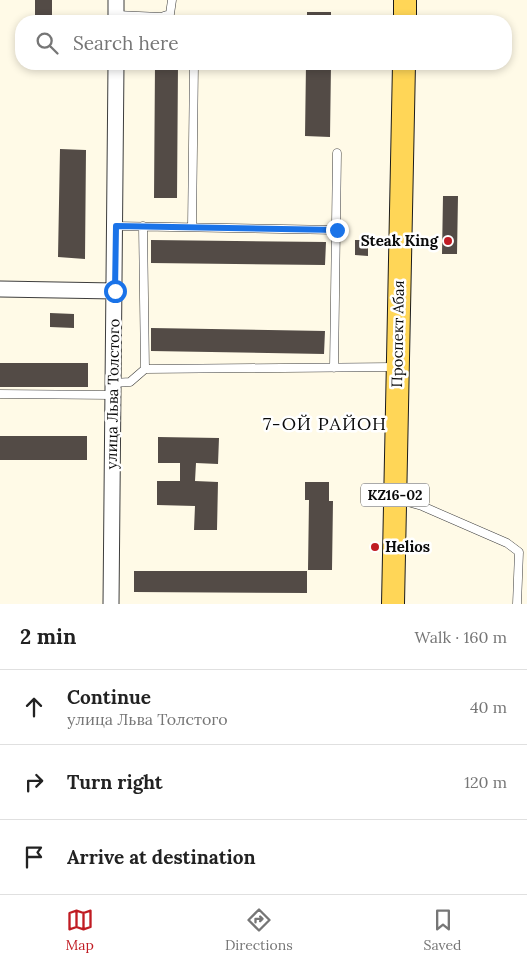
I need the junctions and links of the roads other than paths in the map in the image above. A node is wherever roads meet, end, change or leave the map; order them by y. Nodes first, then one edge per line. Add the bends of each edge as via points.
1 (172, 0) edge
2 (405, 0) edge
3 (116, 12) edge
4 (143, 15) edge
5 (167, 15) edge
6 (405, 15) edge
7 (116, 70) edge
8 (194, 70) edge
9 (404, 70) edge
10 (337, 153) dead end
11 (116, 226) junction
12 (143, 226) junction
13 (192, 227) junction
14 (337, 230) junction
15 (0, 288) edge
16 (115, 291) junction
17 (334, 368) junction
18 (397, 368) junction
19 (144, 369) junction
20 (113, 389) junction
21 (0, 394) edge
22 (395, 498) junction
23 (111, 604) edge
24 (393, 604) edge
25 (517, 604) edge

1 - 5 lane via 170,14
2 - 6 main road
3 - 4 lane
7 - 11 street, улица Льва Толстого
8 - 13 lane
9 - 18 main road, Проспект Абая / KZ16-02
10 - 14 lane
11 - 12 lane
11 - 16 street, улица Льва Толстого
12 - 13 lane
12 - 19 lane
13 - 14 lane
14 - 17 lane
15 - 16 street
16 - 20 street, улица Льва Толстого
17 - 18 lane
17 - 19 lane
18 - 22 main road, Проспект Абая / KZ16-02
19 - 20 lane via 130,382
20 - 21 lane
20 - 23 street, улица Льва Толстого
22 - 24 main road, Проспект Абая / KZ16-02
22 - 25 lane via 448,517 507,543 519,552

